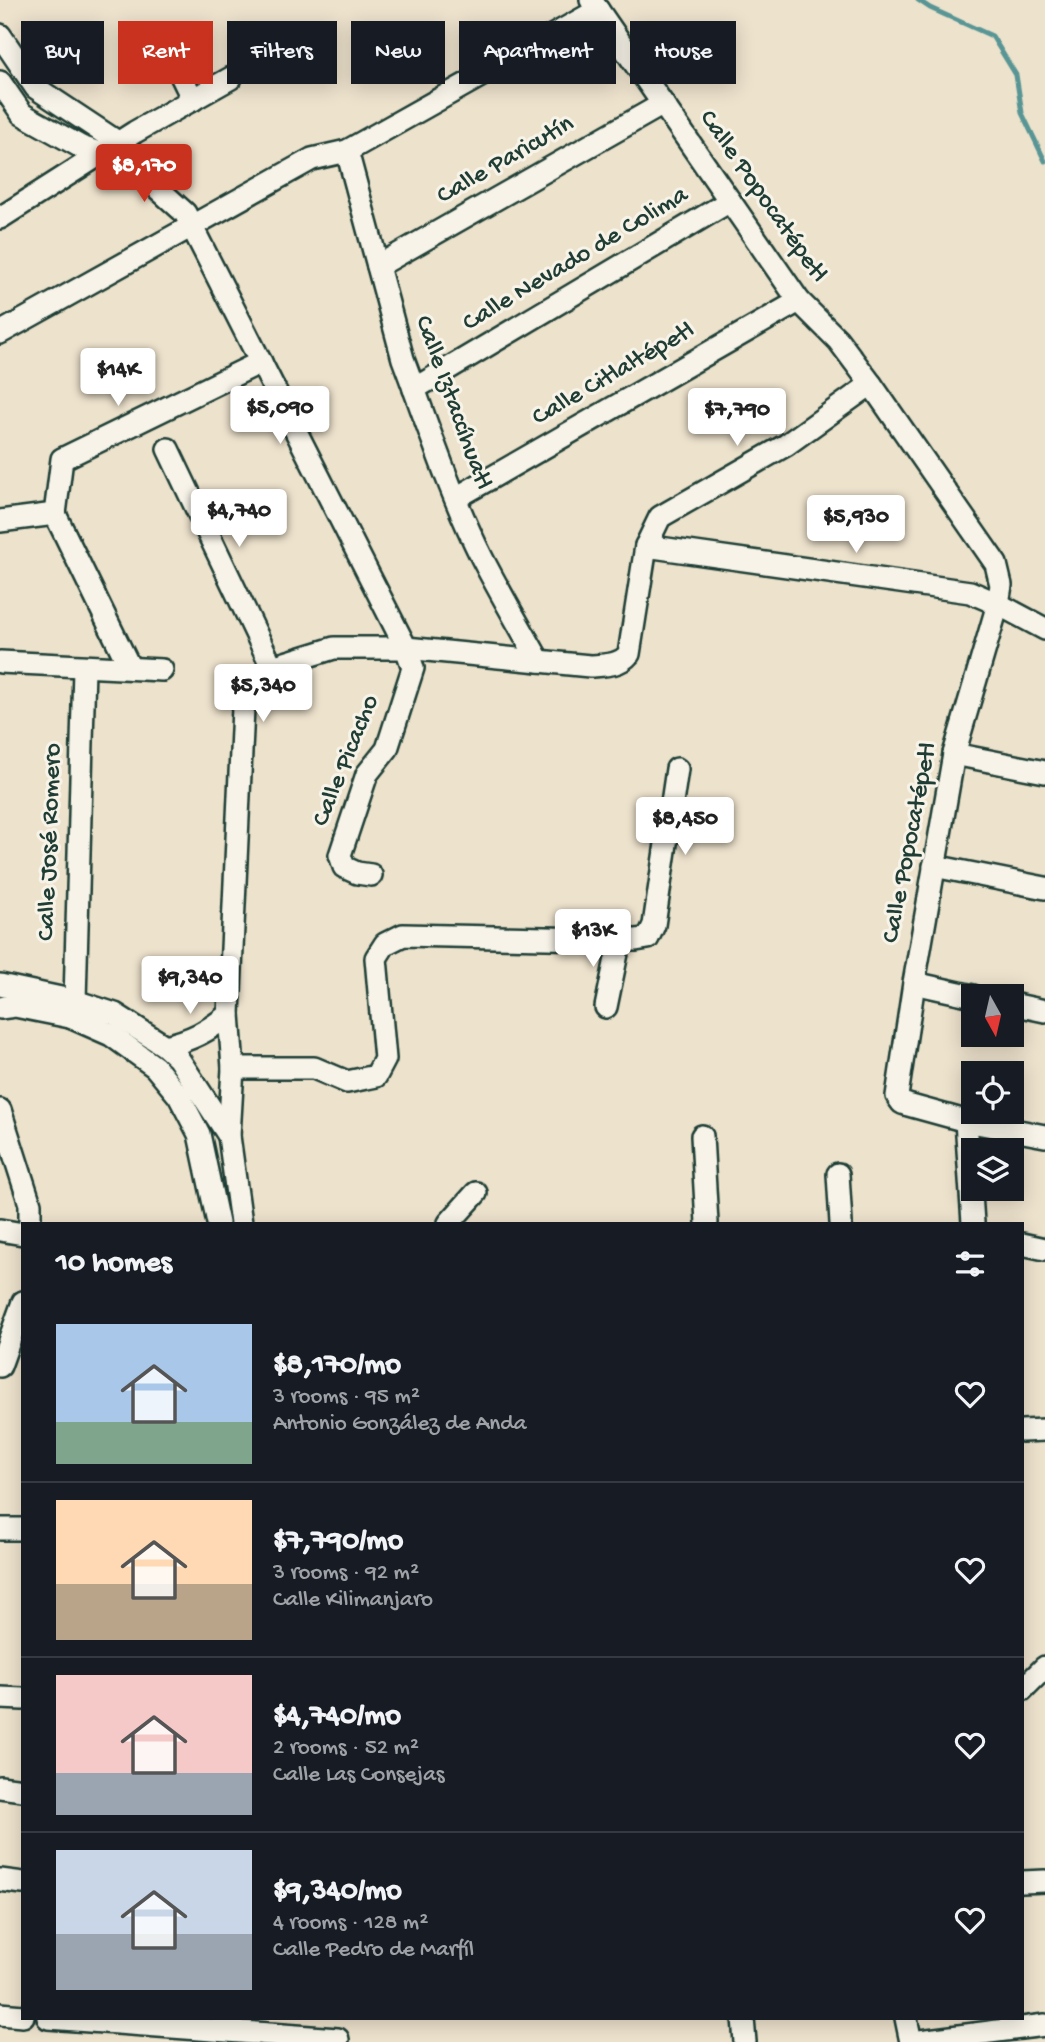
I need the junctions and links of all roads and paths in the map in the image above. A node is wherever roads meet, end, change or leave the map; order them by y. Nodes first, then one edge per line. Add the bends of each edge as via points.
1 (594, 5) edge
2 (0, 35) edge
3 (227, 80) edge
4 (0, 82) edge
5 (185, 84) edge
6 (192, 100) junction
7 (663, 104) junction
8 (123, 151) junction
9 (346, 151) junction
10 (101, 156) junction
11 (730, 201) junction
12 (0, 218) edge
13 (191, 225) junction
14 (377, 266) junction
15 (799, 301) junction
16 (0, 333) edge
17 (261, 362) junction
18 (872, 384) junction
19 (414, 389) junction
20 (167, 449) dead end
21 (456, 498) junction
22 (55, 514) junction
23 (0, 521) edge
24 (646, 546) junction
25 (998, 604) junction
26 (1045, 629) edge
27 (405, 648) junction
28 (539, 661) junction
29 (0, 662) edge
30 (84, 667) junction
31 (272, 667) junction
32 (130, 668) junction
33 (162, 670) dead end
34 (954, 754) junction
35 (677, 769) dead end
36 (1045, 772) edge
37 (934, 866) junction
38 (371, 875) dead end
39 (1045, 888) edge
40 (620, 939) junction
41 (914, 984) junction
42 (0, 985) edge
43 (961, 994) edge
44 (606, 1007) dead end
45 (1024, 1007) edge
46 (0, 1008) edge
47 (72, 1009) junction
48 (1045, 1011) edge
49 (229, 1014) junction
50 (165, 1046) junction
51 (233, 1068) junction
52 (0, 1110) edge
53 (961, 1120) edge
54 (966, 1124) edge
55 (982, 1124) edge
56 (229, 1136) junction
57 (702, 1136) dead end
58 (1045, 1136) edge
59 (838, 1174) dead end
60 (476, 1194) dead end
61 (30, 1222) edge
62 (218, 1222) edge
63 (241, 1222) edge
64 (450, 1222) edge
65 (707, 1222) edge
66 (841, 1222) edge
67 (973, 1222) edge
68 (0, 1230) edge
69 (21, 1234) edge
70 (1024, 1244) edge
71 (1045, 1249) edge
72 (21, 1308) edge
73 (0, 1366) edge
74 (1045, 1430) edge
75 (1024, 1431) edge
76 (0, 1528) edge
77 (21, 1530) edge
78 (1045, 1667) edge
79 (1024, 1688) edge
80 (0, 1698) edge
81 (21, 1699) edge
82 (0, 1787) edge
83 (21, 1790) edge
84 (0, 1881) edge
85 (1045, 1881) edge
86 (1024, 1882) edge
87 (21, 1883) edge
88 (0, 2014) edge
89 (21, 2016) edge
90 (87, 2020) edge
91 (743, 2020) edge
92 (906, 2020) edge
93 (1045, 2025) edge
94 (338, 2033) edge
95 (745, 2042) edge
96 (912, 2042) edge

1 - 7 street, Calle Popocatépetl
1 - 9 street
2 - 8 street via 36,88
3 - 6 street
4 - 10 street via 22,114
5 - 6 street
6 - 8 street
7 - 11 street, Calle Popocatépetl
7 - 14 street, Calle Paricutín
8 - 10 street
8 - 13 street via 185,213
9 - 13 street via 312,159
9 - 14 street, Calle Iztaccíhuatl
10 - 12 street
11 - 15 street, Calle Popocatépetl
11 - 19 street, Calle Nevado de Colima
13 - 16 street
13 - 17 street
14 - 19 street, Calle Iztaccíhuatl
15 - 18 street, Calle Popocatépetl via 838,340
15 - 21 street, Calle Citlaltépetl
17 - 22 street via 62,459
17 - 27 street
18 - 24 street via 786,445 660,517
18 - 25 street, Calle Popocatépetl via 996,564 1001,585
19 - 21 street, Calle Iztaccíhuatl
20 - 31 street
21 - 28 street, Calle Iztaccíhuatl via 482,557
22 - 23 street
22 - 32 street
24 - 25 street via 970,592
24 - 28 street via 629,654 624,660 590,666
25 - 26 street
25 - 34 street, Calle Popocatépetl
27 - 28 street
27 - 31 street via 334,648
27 - 38 street, Calle Picacho via 413,668 387,749 368,774 340,855 344,867
29 - 30 street
30 - 32 street
30 - 47 street, Calle José Romero
31 - 49 street via 243,708
32 - 33 street
34 - 36 street
34 - 37 street, Calle Popocatépetl
35 - 40 street via 650,935
37 - 39 street
37 - 41 street, Calle Popocatépetl
40 - 44 street
40 - 51 street via 403,935 385,944 376,958 385,1059 376,1076 347,1082 314,1068
41 - 43 street
41 - 53 street, Calle Popocatépetl via 897,1096 902,1103
42 - 47 street
45 - 48 street
46 - 47 street
47 - 50 street via 115,1014
47 - 62 street via 155,1067 179,1096 199,1134
49 - 50 street via 210,1030
49 - 51 street
50 - 56 street via 178,1058
51 - 56 street
52 - 61 street via 30,1204
54 - 67 street
55 - 58 street
56 - 63 street
57 - 65 street
59 - 66 street
60 - 64 street
68 - 69 street
70 - 71 street
72 - 73 street
74 - 75 street
76 - 77 street
78 - 79 street
80 - 81 street
82 - 83 street
84 - 87 street
85 - 86 street
88 - 89 street
90 - 94 street
91 - 95 street
92 - 96 street
93 - 96 street

